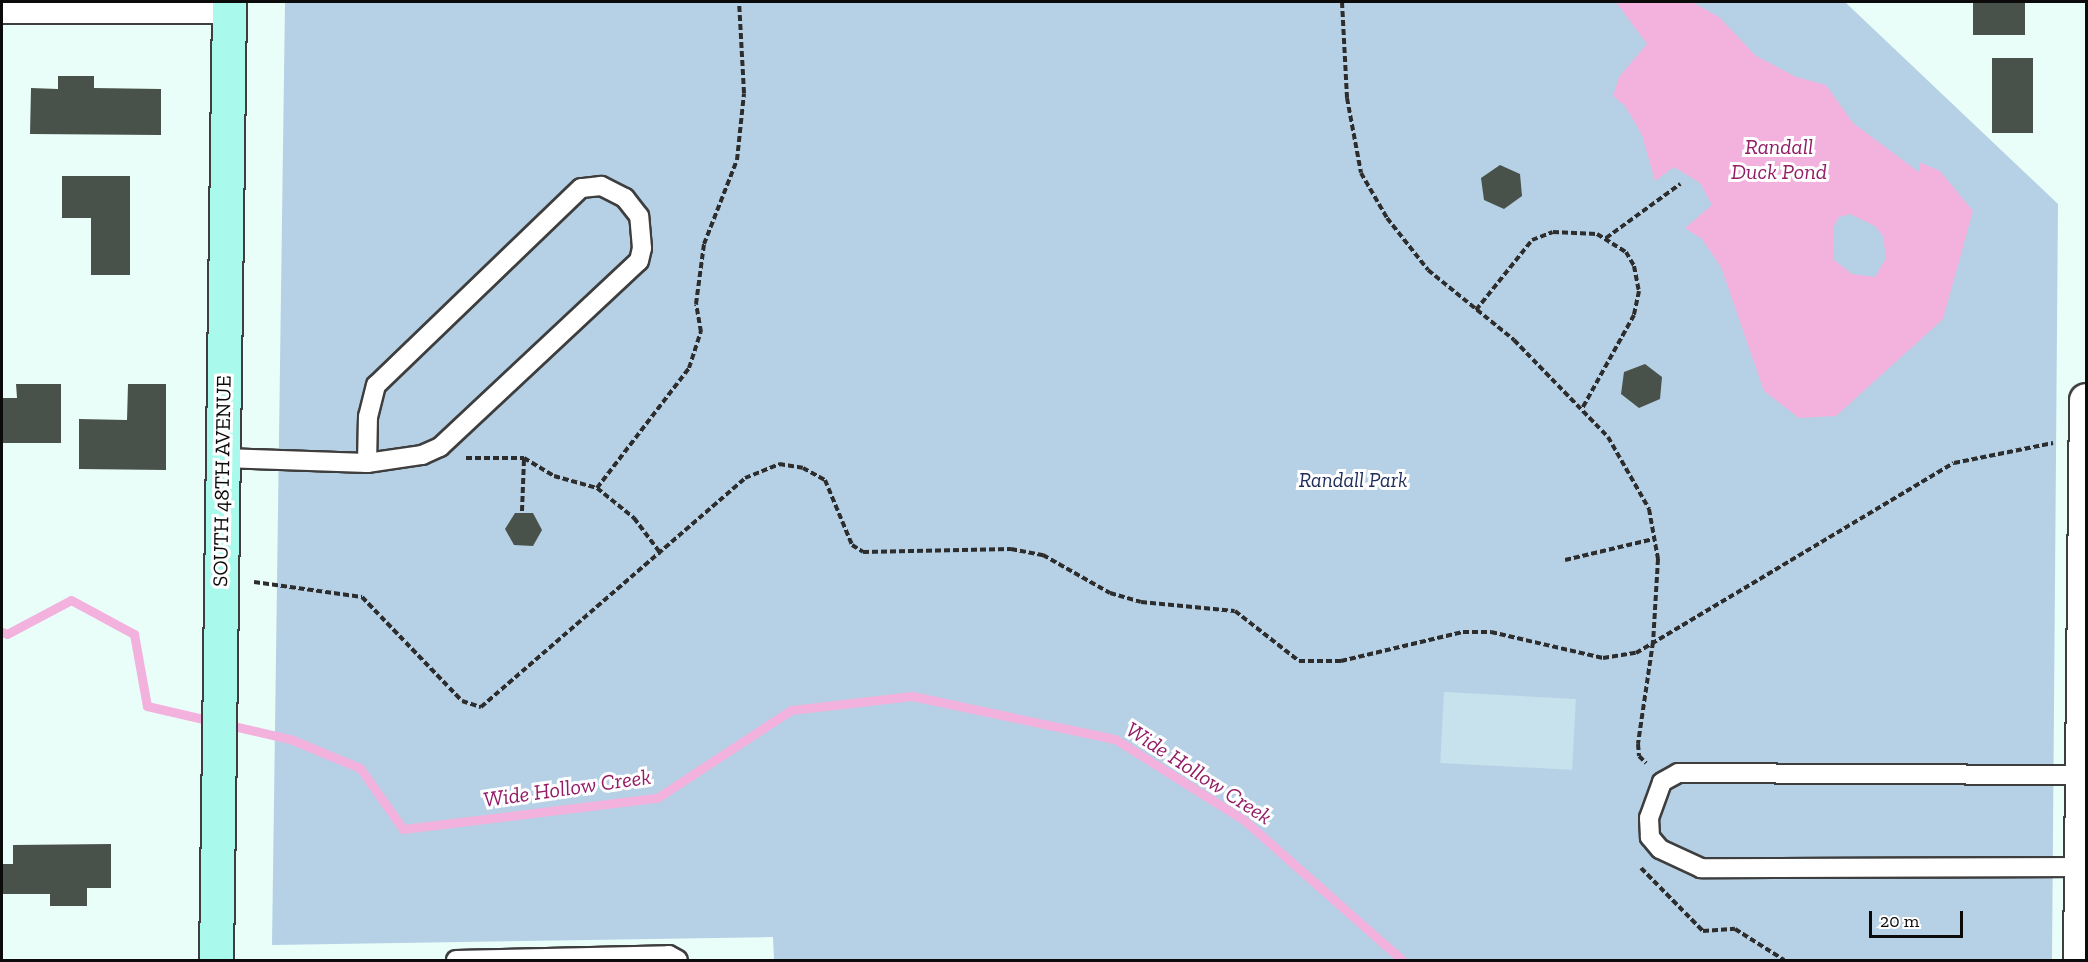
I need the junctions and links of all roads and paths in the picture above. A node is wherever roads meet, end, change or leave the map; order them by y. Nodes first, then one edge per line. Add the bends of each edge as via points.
1 (739, 2) edge
2 (1342, 2) edge
3 (229, 4) edge
4 (2, 6) edge
5 (1680, 184) dead end
6 (1606, 238) junction
7 (1476, 310) junction
8 (2086, 400) edge
9 (1582, 409) junction
10 (2086, 437) edge
11 (223, 458) junction
12 (524, 458) junction
13 (368, 463) junction
14 (457, 463) dead end
15 (597, 488) junction
16 (522, 511) dead end
17 (1654, 539) junction
18 (661, 554) junction
19 (1565, 560) dead end
20 (221, 577) junction
21 (1653, 642) junction
22 (2082, 775) junction
23 (1662, 782) junction
24 (2081, 867) junction
25 (216, 960) edge
26 (456, 960) edge
27 (678, 960) edge
28 (2080, 960) edge

1 - 15 path via 744,93 737,160 704,244 696,304 701,332 689,368
2 - 7 path via 1347,98 1361,173 1387,218 1428,270
3 - 4 street
3 - 11 street, SOUTH 48TH AVENUE
5 - 6 path
6 - 7 path via 1553,232 1532,240
6 - 9 path via 1626,252 1640,291 1634,315
7 - 9 path via 1522,348
8 - 10 street
9 - 17 path via 1608,437 1649,509
10 - 21 path via 1993,452 1954,463
10 - 22 street
11 - 13 lane
11 - 20 street, SOUTH 48TH AVENUE
12 - 14 path via 465,458
12 - 15 path via 554,476
12 - 16 path
13 - 13 lane via 423,454 440,447 639,261 639,216 625,198 601,186 581,188 376,385 368,416
15 - 18 path via 634,518
17 - 19 path
17 - 21 path via 1658,559
18 - 20 path via 482,707 462,701 362,597
18 - 21 path via 745,478 778,464 803,468 825,480 852,545 863,552 1011,549 1043,555 1110,593 1141,602 1234,611 1299,660 1341,661 1463,632 1491,632 1603,658 1636,653
20 - 25 street, SOUTH 48TH AVENUE
21 - 23 path via 1638,744 1640,756
22 - 23 lane via 1678,773
22 - 24 street
23 - 24 lane via 1649,818 1650,837 1677,860 1701,868
24 - 28 street
26 - 27 lane via 669,955

